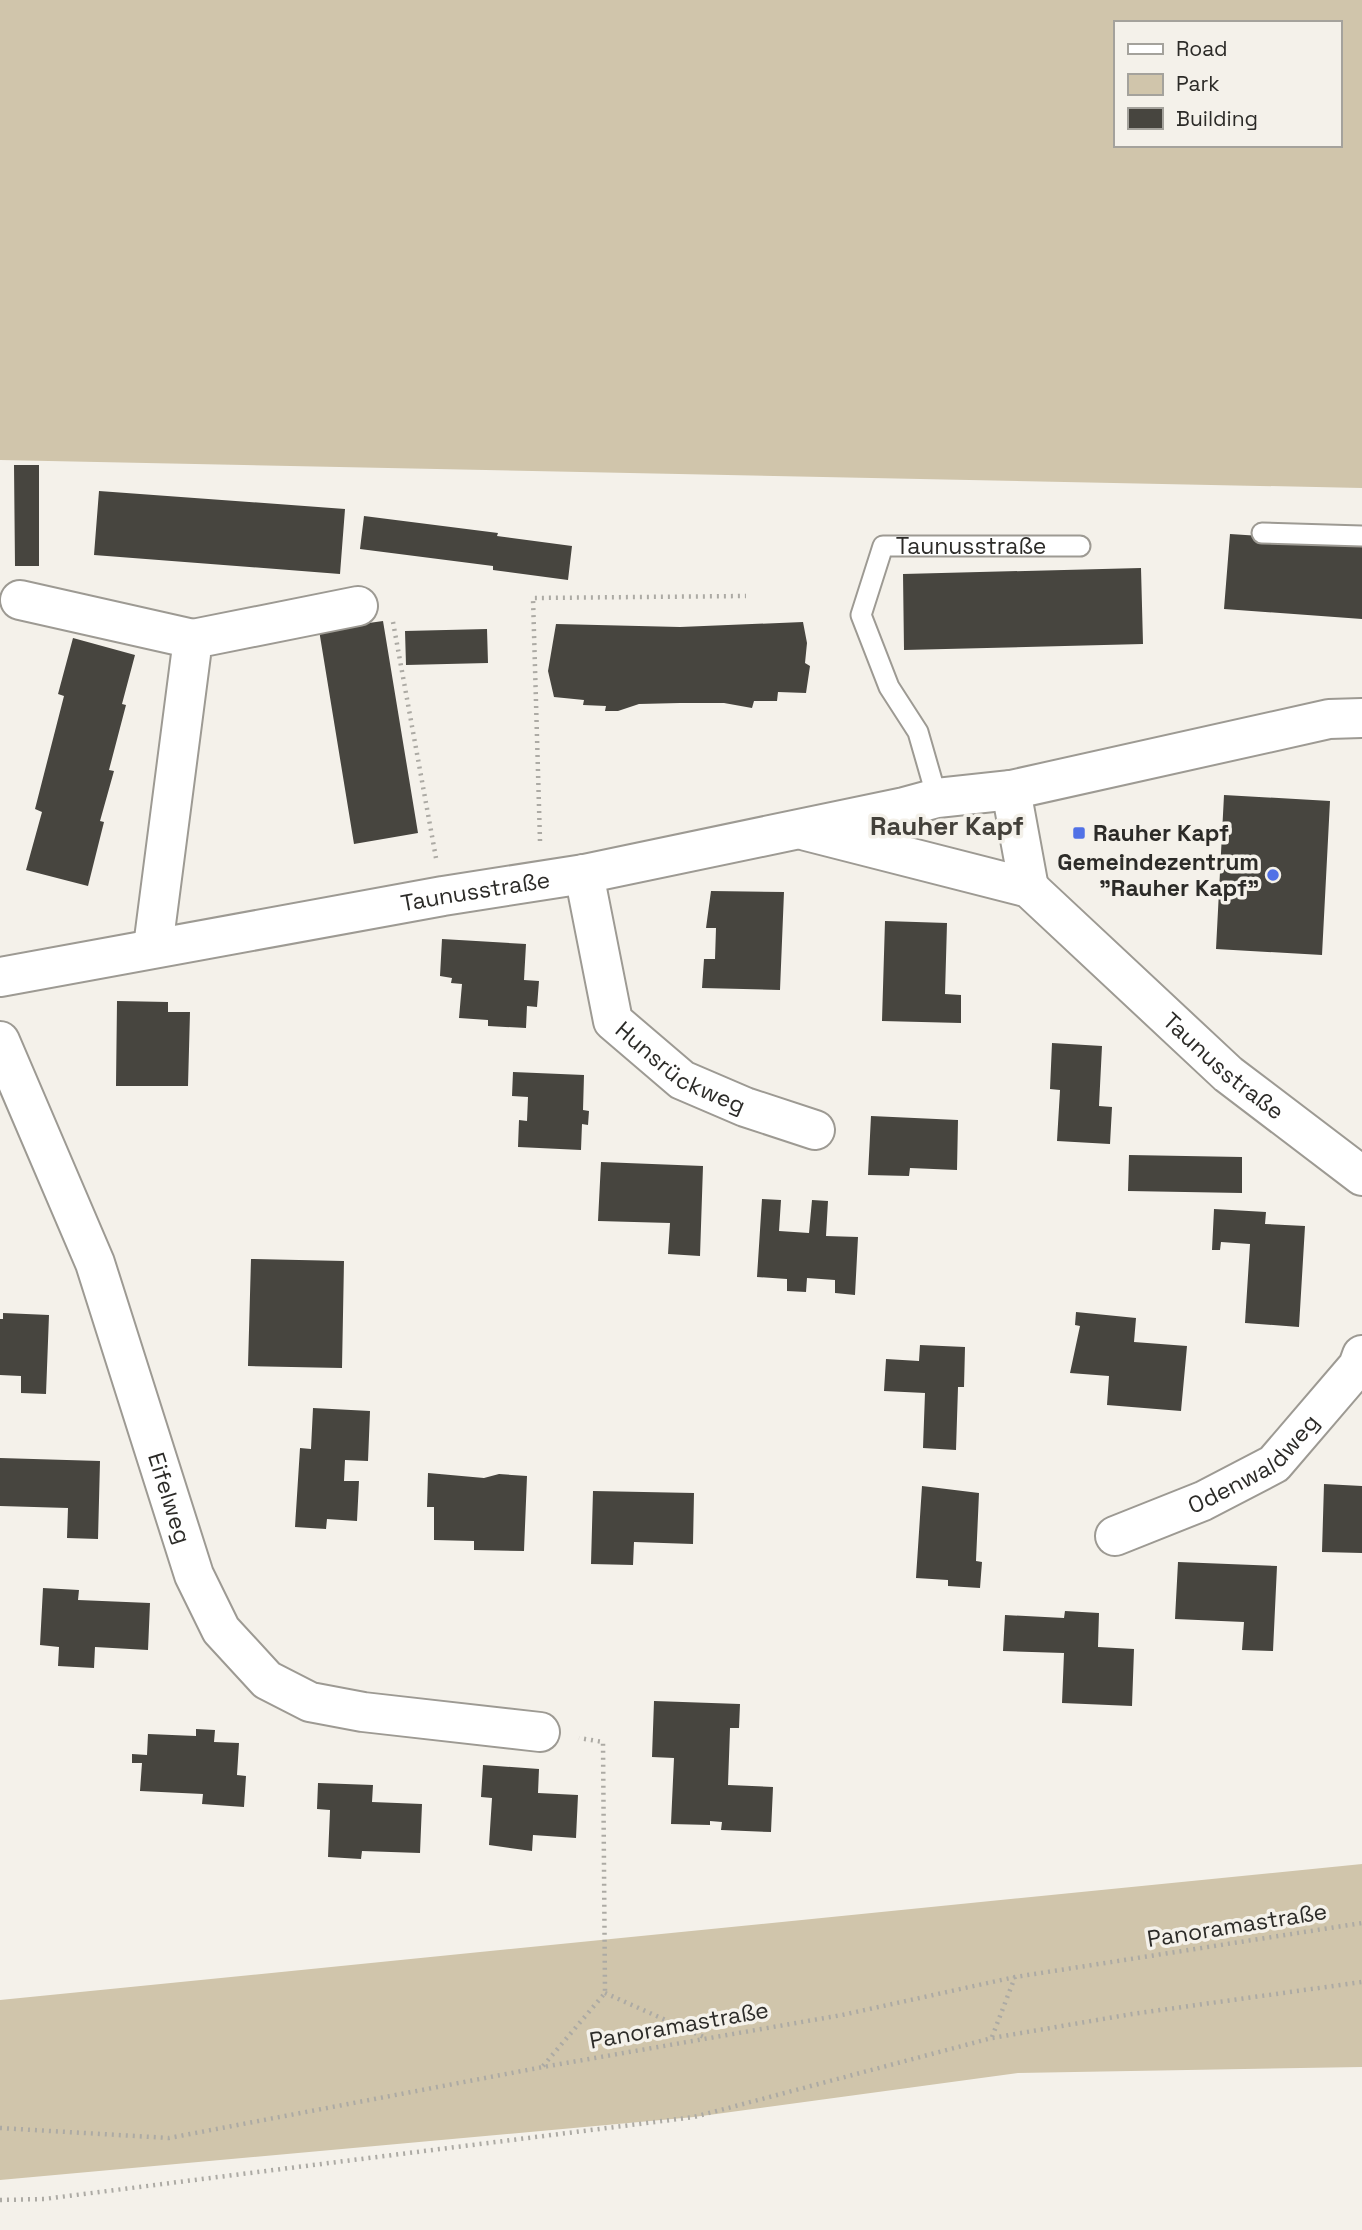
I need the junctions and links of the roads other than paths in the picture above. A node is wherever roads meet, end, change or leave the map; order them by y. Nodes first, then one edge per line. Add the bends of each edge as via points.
1 (1262, 533) dead end
2 (1362, 536) edge
3 (1080, 546) dead end
4 (20, 600) dead end
5 (358, 606) dead end
6 (193, 639) junction
7 (1362, 718) edge
8 (1011, 790) junction
9 (937, 798) junction
10 (797, 829) junction
11 (584, 874) junction
12 (1029, 888) junction
13 (153, 947) junction
14 (0, 976) edge
15 (0, 1041) edge
16 (815, 1130) dead end
17 (1362, 1176) edge
18 (1362, 1355) edge
19 (1115, 1536) dead end
20 (540, 1732) road end

1 - 2 lane
3 - 9 lane, Taunusstraße via 883,546 861,615 889,687 918,732
4 - 6 street
5 - 6 street
6 - 13 street
7 - 8 street, Taunusstraße via 1329,719
8 - 9 street, Taunusstraße
8 - 12 street
9 - 10 street, Taunusstraße
10 - 11 street, Taunusstraße
10 - 12 street, Taunusstraße
11 - 13 street, Taunusstraße
11 - 16 street, Hunsrückweg via 613,1021 682,1080
12 - 17 street, Taunusstraße via 1228,1074
13 - 14 street, Taunusstraße
15 - 20 street, Eifelweg via 95,1263 194,1575 221,1630 267,1680 310,1702
18 - 19 street, Odenwaldweg via 1358,1366 1274,1464 1203,1501

